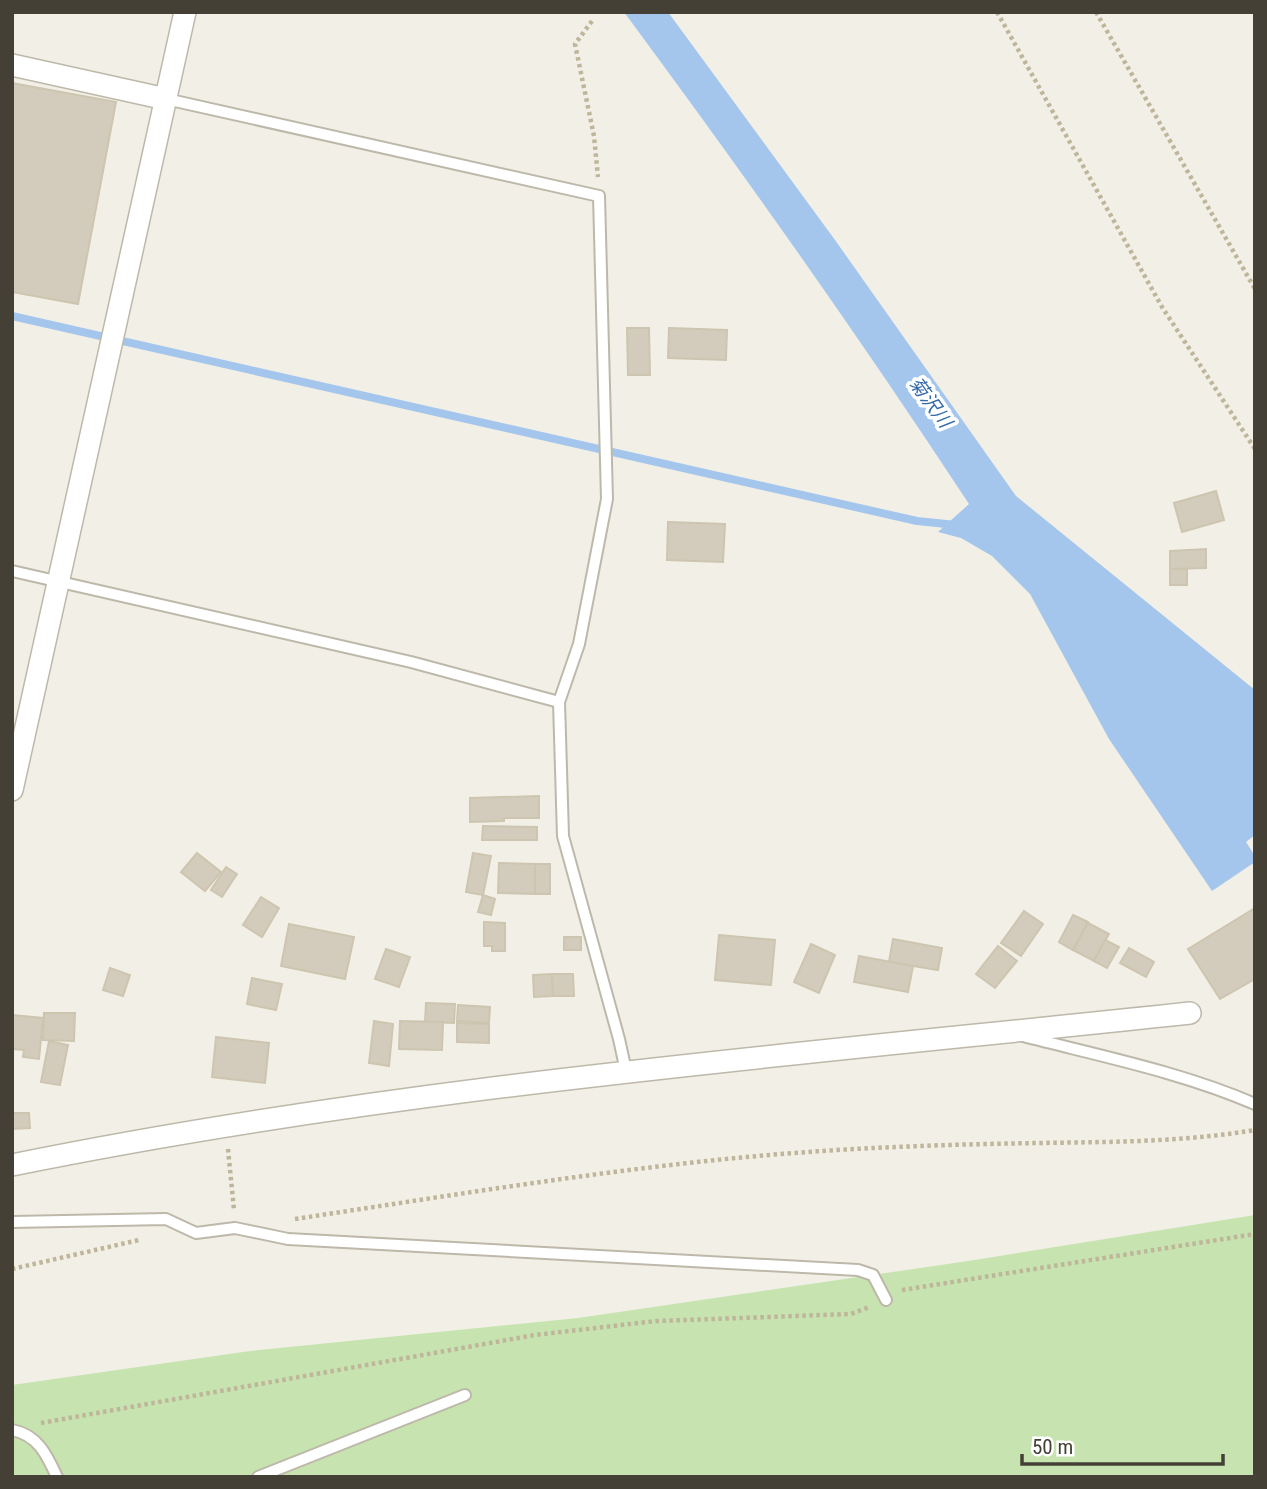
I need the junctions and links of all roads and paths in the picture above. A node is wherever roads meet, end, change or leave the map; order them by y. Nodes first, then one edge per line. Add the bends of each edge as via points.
1 (185, 12) edge
2 (997, 12) edge
3 (1096, 12) edge
4 (592, 21) dead end
5 (12, 65) edge
6 (166, 99) junction
7 (600, 196) junction
8 (1255, 289) edge
9 (1255, 449) edge
10 (12, 571) edge
11 (59, 581) junction
12 (559, 702) junction
13 (12, 790) edge
14 (1190, 1013) dead end
15 (1009, 1033) junction
16 (625, 1072) junction
17 (1255, 1104) edge
18 (226, 1127) junction
19 (1255, 1130) edge
20 (12, 1165) edge
21 (313, 1216) dead end
22 (12, 1222) edge
23 (235, 1228) junction
24 (1255, 1234) edge
25 (140, 1240) dead end
26 (12, 1269) edge
27 (886, 1300) junction
28 (465, 1395) dead end
29 (40, 1423) dead end
30 (12, 1430) edge
31 (57, 1477) edge
32 (258, 1477) edge

1 - 6 street
2 - 9 path via 1162,307
3 - 8 path
4 - 7 path via 575,44 594,136
5 - 6 street
6 - 7 lane
6 - 11 street
7 - 12 lane via 607,499 579,644
10 - 11 lane
11 - 12 lane via 411,662
11 - 13 street
12 - 16 lane via 563,836
14 - 15 street
15 - 16 street
15 - 17 lane via 1161,1072
16 - 18 street
18 - 20 street
18 - 23 path
19 - 21 path via 1143,1142 959,1144 755,1156
22 - 23 lane via 166,1219 196,1233
23 - 27 lane via 288,1239 858,1270 873,1275
24 - 27 path via 903,1289
25 - 26 path
27 - 29 path via 850,1314 656,1321 535,1335
28 - 32 lane
30 - 31 lane via 36,1441

